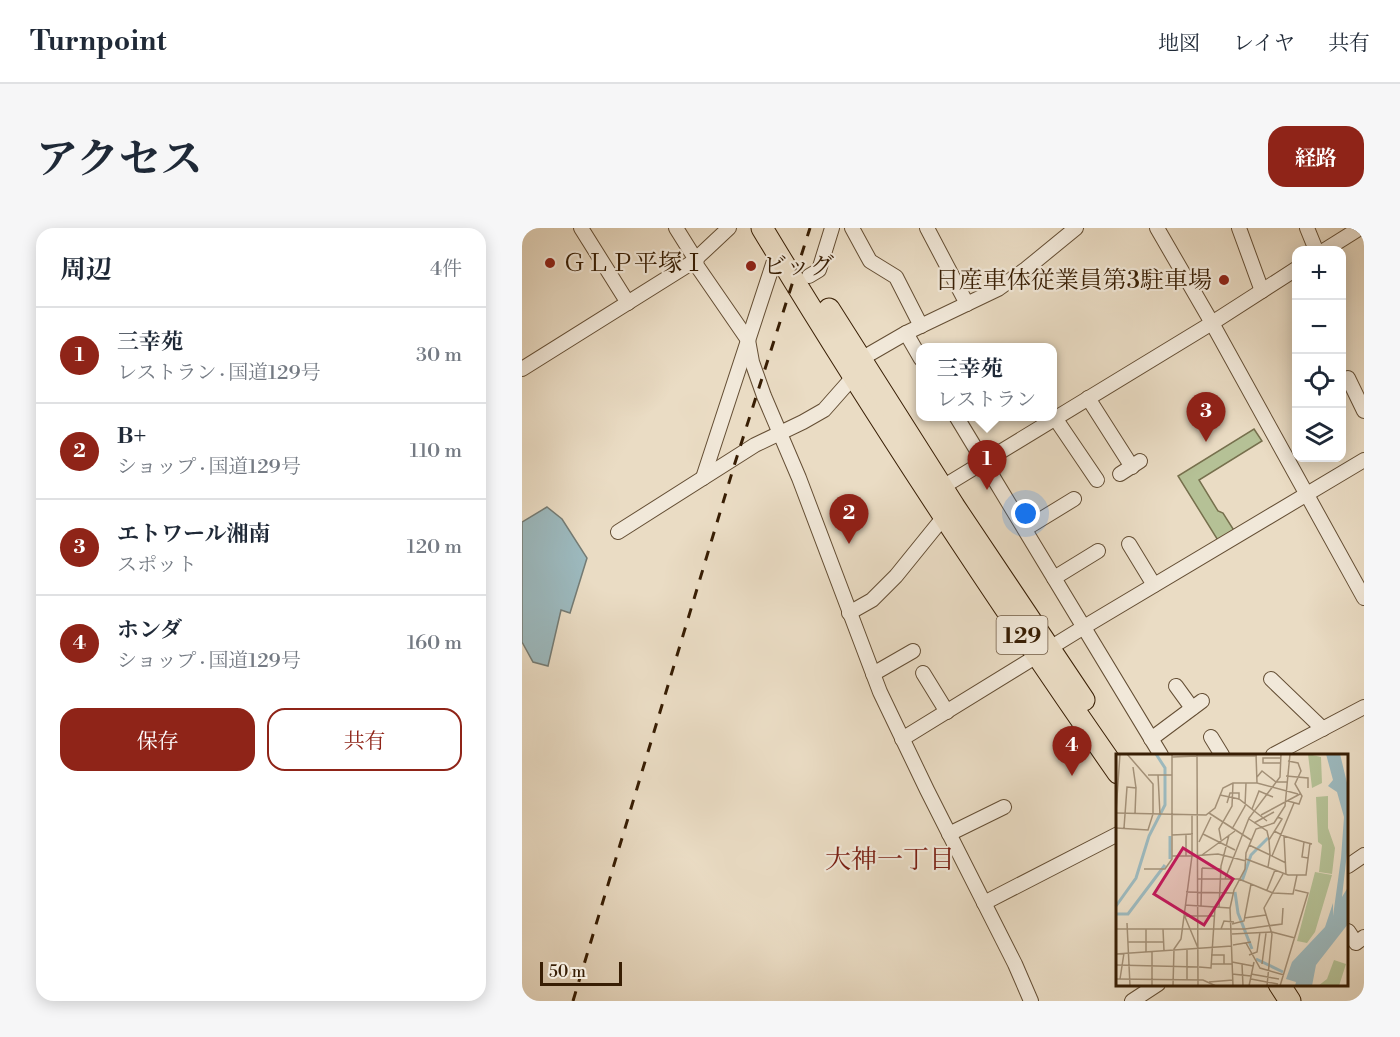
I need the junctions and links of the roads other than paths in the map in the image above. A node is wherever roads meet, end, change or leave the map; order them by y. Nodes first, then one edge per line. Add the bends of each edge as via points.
1 (581, 228) edge
2 (676, 228) edge
3 (729, 228) edge
4 (762, 228) edge
5 (777, 228) edge
6 (832, 228) edge
7 (852, 228) edge
8 (1076, 228) edge
9 (1157, 228) edge
10 (1239, 228) edge
11 (1306, 228) edge
12 (1360, 228) edge
13 (931, 229) edge
14 (1314, 246) edge
15 (1331, 246) edge
16 (777, 252) junction
17 (696, 260) junction
18 (1292, 273) edge
19 (809, 276) junction
20 (1262, 291) junction
21 (628, 303) junction
22 (967, 304) junction
23 (1212, 323) junction
24 (921, 326) junction
25 (906, 333) junction
26 (748, 340) junction
27 (916, 350) edge
28 (857, 367) junction
29 (522, 369) edge
30 (1348, 378) dead end
31 (1088, 398) junction
32 (1364, 411) edge
33 (1057, 417) edge
34 (959, 421) edge
35 (1050, 421) edge
36 (1057, 421) edge
37 (779, 432) junction
38 (1364, 460) edge
39 (984, 461) junction
40 (1130, 468) dead end
41 (703, 478) junction
42 (1097, 480) dead end
43 (936, 491) junction
44 (1307, 495) junction
45 (1074, 499) dead end
46 (949, 511) junction
47 (1025, 529) junction
48 (618, 532) dead end
49 (1130, 544) dead end
50 (1098, 551) dead end
51 (1054, 578) junction
52 (1154, 585) junction
53 (1364, 598) edge
54 (849, 613) junction
55 (1084, 627) junction
56 (913, 651) dead end
57 (1043, 653) junction
58 (923, 673) dead end
59 (873, 674) junction
60 (1271, 679) dead end
61 (1176, 686) dead end
62 (1364, 707) edge
63 (947, 712) junction
64 (1323, 729) junction
65 (1211, 737) dead end
66 (902, 739) junction
67 (1151, 739) junction
68 (1121, 754) edge
69 (1160, 754) edge
70 (1221, 754) edge
71 (1275, 754) edge
72 (1116, 770) edge
73 (1004, 807) dead end
74 (949, 834) junction
75 (1116, 835) edge
76 (1364, 855) edge
77 (1349, 865) edge
78 (984, 903) junction
79 (1349, 934) edge
80 (1364, 937) edge
81 (1155, 986) edge
82 (1264, 986) edge
83 (1280, 986) edge
84 (1031, 1001) edge
85 (1132, 1001) edge
86 (1274, 1001) edge
87 (1290, 1001) edge

1 - 21 street
2 - 17 street
3 - 17 street
4 - 16 highway, 129
5 - 19 highway, 129
6 - 19 street via 819,270
7 - 24 street via 870,261 896,277
8 - 22 street via 1026,270
9 - 23 street
10 - 20 street
11 - 14 street
12 - 15 street
13 - 22 street via 945,275
16 - 26 street
16 - 28 highway, 129
17 - 21 street
17 - 26 street
18 - 20 street
19 - 28 highway, 129
20 - 23 street
21 - 29 street
22 - 24 street
23 - 31 street
23 - 44 street
24 - 25 street
25 - 27 street
25 - 28 street
26 - 37 street
26 - 41 street
28 - 37 street via 824,410
28 - 43 highway, 129
30 - 32 street
31 - 33 street
31 - 40 street via 1111,425
34 - 39 street
35 - 39 street
36 - 42 street
37 - 41 street
37 - 54 street
38 - 44 street
39 - 43 street
39 - 47 street
41 - 48 street
43 - 46 highway, 129
44 - 52 street
44 - 53 street
45 - 47 street
46 - 54 street via 896,576 872,600
46 - 57 highway, 129
47 - 51 street
49 - 52 street
50 - 51 street
51 - 55 street
52 - 55 street
54 - 59 street
55 - 57 street
55 - 67 street
56 - 59 street
57 - 63 street
57 - 68 highway, 129
57 - 72 highway, 129
58 - 63 street
59 - 66 street
60 - 64 street
61 - 67 street via 1197,704
62 - 64 street
63 - 66 street
64 - 71 street
65 - 70 street
66 - 74 street
67 - 69 street
73 - 74 street
74 - 78 street
75 - 78 street
76 - 77 street
78 - 84 street
79 - 80 street via 1356,943
81 - 85 street
82 - 86 highway
83 - 87 highway

